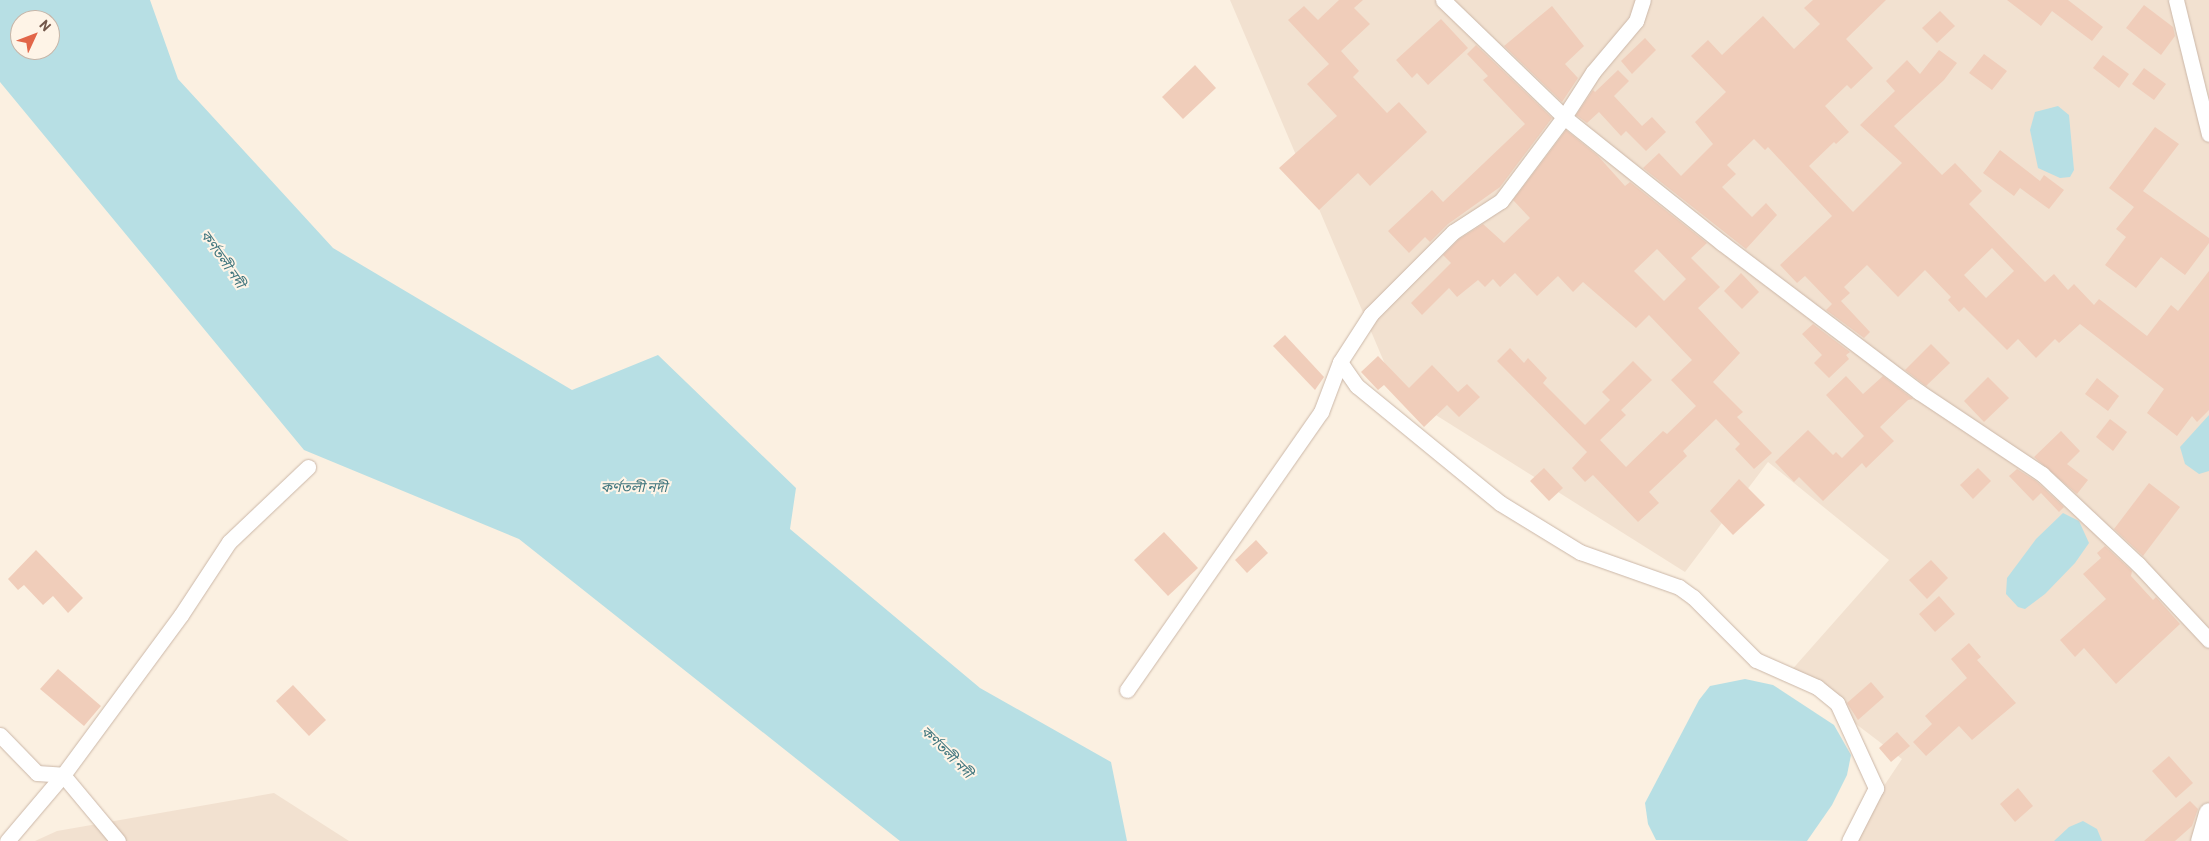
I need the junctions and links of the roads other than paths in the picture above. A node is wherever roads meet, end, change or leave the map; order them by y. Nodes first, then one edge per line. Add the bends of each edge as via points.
1 (1443, 0) edge
2 (1644, 0) edge
3 (2176, 0) edge
4 (1564, 117) junction
5 (2209, 134) edge
6 (1340, 362) junction
7 (308, 467) dead end
8 (2209, 640) edge
9 (1127, 690) dead end
10 (0, 735) edge
11 (63, 775) junction
12 (2209, 813) edge
13 (7, 841) edge
14 (118, 841) edge
15 (1849, 841) edge
16 (2201, 841) edge

1 - 4 street
2 - 4 street via 1636,20 1593,72
3 - 5 street
4 - 6 street via 1501,201 1453,232 1418,265 1371,314
4 - 8 street via 1722,243 1911,386 2042,474 2138,564
6 - 9 street via 1321,412
6 - 15 street via 1357,386 1500,503 1580,552 1679,586 1756,660 1817,687 1837,703 1876,788
7 - 11 street via 228,542 182,615
10 - 11 street via 38,773
11 - 13 street
11 - 14 street
12 - 16 street

